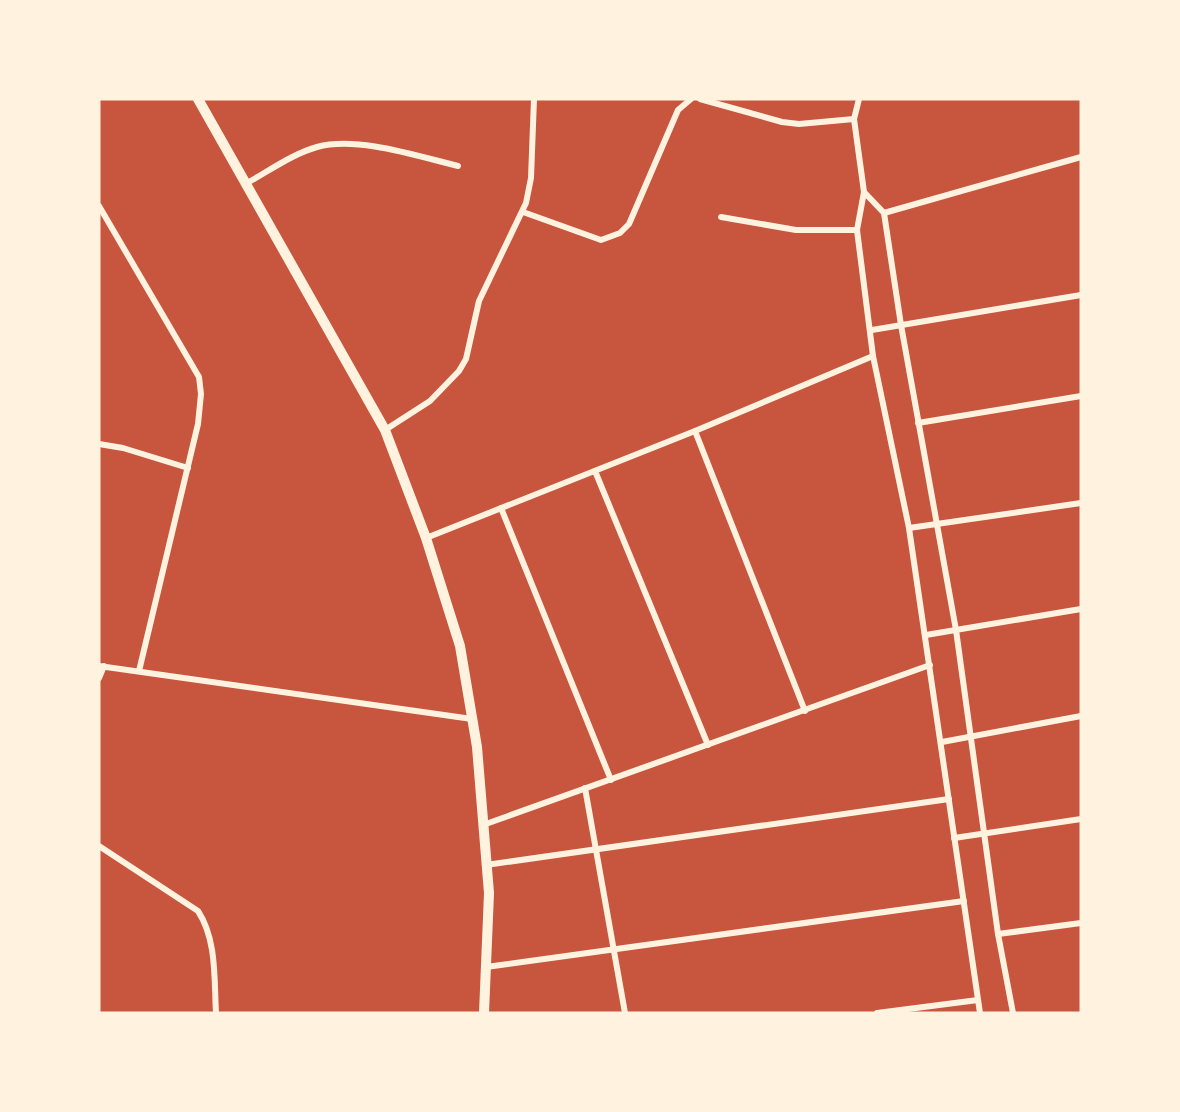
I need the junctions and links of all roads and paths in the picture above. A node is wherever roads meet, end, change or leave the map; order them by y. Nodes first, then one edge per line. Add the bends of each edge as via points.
1 (198, 99) edge
2 (534, 99) edge
3 (691, 99) edge
4 (700, 99) edge
5 (859, 99) edge
6 (854, 118) junction
7 (1081, 157) edge
8 (458, 166) dead end
9 (247, 183) junction
10 (864, 192) junction
11 (99, 206) edge
12 (523, 212) junction
13 (884, 213) junction
14 (722, 217) dead end
15 (857, 230) junction
16 (1081, 295) edge
17 (901, 325) junction
18 (872, 330) junction
19 (873, 356) junction
20 (1081, 396) edge
21 (918, 423) junction
22 (385, 430) junction
23 (695, 431) junction
24 (99, 444) edge
25 (188, 468) junction
26 (596, 471) junction
27 (1081, 502) edge
28 (501, 508) junction
29 (937, 525) junction
30 (909, 528) junction
31 (426, 538) junction
32 (1081, 609) edge
33 (956, 630) junction
34 (926, 635) junction
35 (930, 665) junction
36 (102, 666) edge
37 (139, 672) junction
38 (99, 678) edge
39 (805, 711) junction
40 (1081, 716) edge
41 (472, 719) junction
42 (972, 736) junction
43 (942, 742) junction
44 (708, 745) junction
45 (611, 780) junction
46 (585, 789) junction
47 (949, 799) junction
48 (1081, 819) edge
49 (483, 825) junction
50 (984, 834) junction
51 (954, 838) junction
52 (99, 846) edge
53 (594, 849) junction
54 (486, 865) junction
55 (964, 901) junction
56 (1081, 923) edge
57 (998, 933) junction
58 (614, 950) junction
59 (486, 967) junction
60 (978, 1000) junction
61 (216, 1013) edge
62 (484, 1013) edge
63 (625, 1013) edge
64 (877, 1013) edge
65 (980, 1013) edge
66 (1013, 1013) edge

1 - 9 street
2 - 12 street via 531,178
3 - 12 street via 678,110 629,224 620,233 601,240
4 - 6 street via 782,123
5 - 6 street
6 - 10 street
7 - 13 street
8 - 9 street via 334,144 306,152
9 - 22 street
10 - 13 street
10 - 15 street
11 - 25 street via 199,377 198,424
12 - 22 street via 479,301 471,343 459,371 430,401
13 - 17 street
14 - 15 street via 796,230
15 - 18 street
16 - 17 street
17 - 18 street
17 - 21 street
18 - 19 street
19 - 23 street
19 - 30 street
20 - 21 street
21 - 29 street
22 - 31 street
23 - 26 street
23 - 39 street
24 - 25 street
25 - 37 street
26 - 28 street
26 - 44 street
27 - 29 street
28 - 31 street
28 - 45 street
29 - 30 street
29 - 33 street
30 - 34 street
31 - 41 street via 460,646
32 - 33 street
33 - 34 street
33 - 42 street
34 - 35 street
35 - 39 street
35 - 43 street
36 - 37 street
36 - 38 street
37 - 41 street
39 - 44 street
40 - 42 street
41 - 49 street
42 - 43 street
42 - 50 street
43 - 47 street
44 - 45 street
45 - 46 street
46 - 49 street
46 - 53 street
47 - 51 street
47 - 53 street
48 - 50 street
49 - 54 street
50 - 51 street
50 - 57 street
51 - 55 street
52 - 61 street via 198,910 208,925
53 - 54 street
53 - 58 street
54 - 59 street
55 - 58 street
55 - 60 street
56 - 57 street
57 - 66 street
58 - 59 street
58 - 63 street
59 - 62 street
60 - 64 street
60 - 65 street

